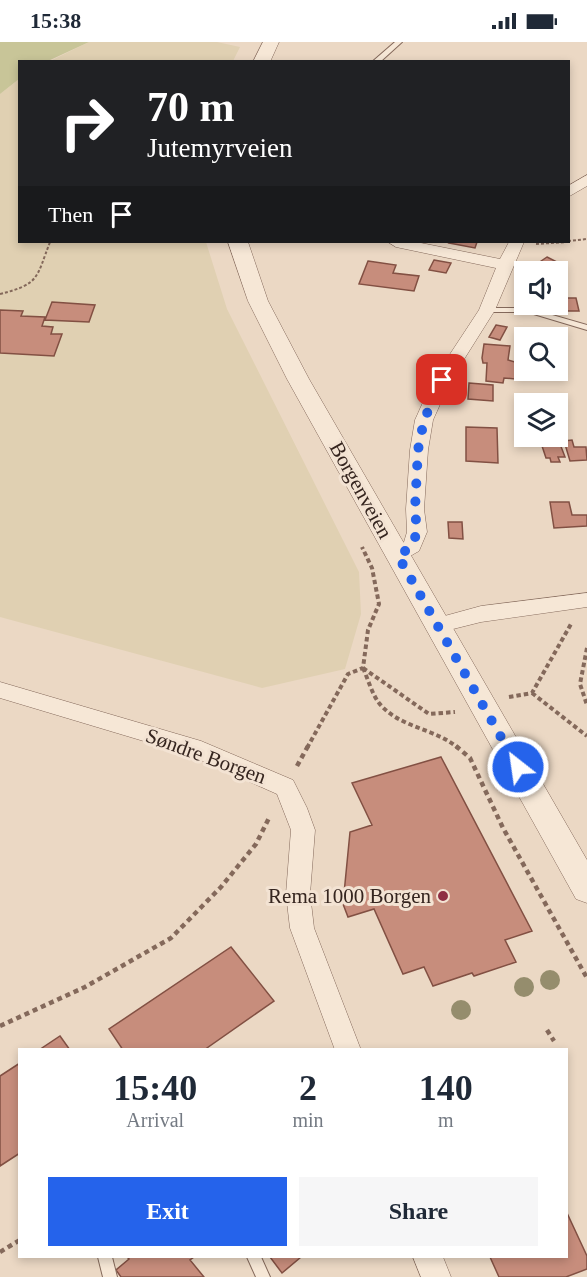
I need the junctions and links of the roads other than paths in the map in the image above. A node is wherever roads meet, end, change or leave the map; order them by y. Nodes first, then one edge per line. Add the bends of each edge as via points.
1 (271, 42) edge
2 (399, 42) edge
3 (262, 60) edge
4 (377, 60) edge
5 (587, 179) edge
6 (570, 192) edge
7 (238, 243) edge
8 (401, 243) edge
9 (515, 243) edge
10 (505, 265) junction
11 (487, 310) junction
12 (587, 328) edge
13 (398, 556) junction
14 (581, 608) edge
15 (436, 625) junction
16 (0, 690) edge
17 (587, 889) edge
18 (342, 1048) edge
19 (105, 1258) edge
20 (254, 1258) edge
21 (428, 1258) edge
22 (110, 1277) edge
23 (263, 1277) edge
24 (436, 1277) edge

1 - 3 street
2 - 4 lane
5 - 6 street
7 - 13 street, Borgenveien via 258,301
8 - 10 street
9 - 10 street
10 - 11 street
11 - 12 lane via 528,309
11 - 13 street via 442,380 424,420 415,509 417,532 412,546
13 - 15 street, Borgenveien
14 - 15 street via 481,614
15 - 17 street, Borgenveien
16 - 18 street, Søndre Borgen via 192,747 285,787 303,830 298,894 302,928
19 - 22 lane
20 - 23 lane
21 - 24 street

